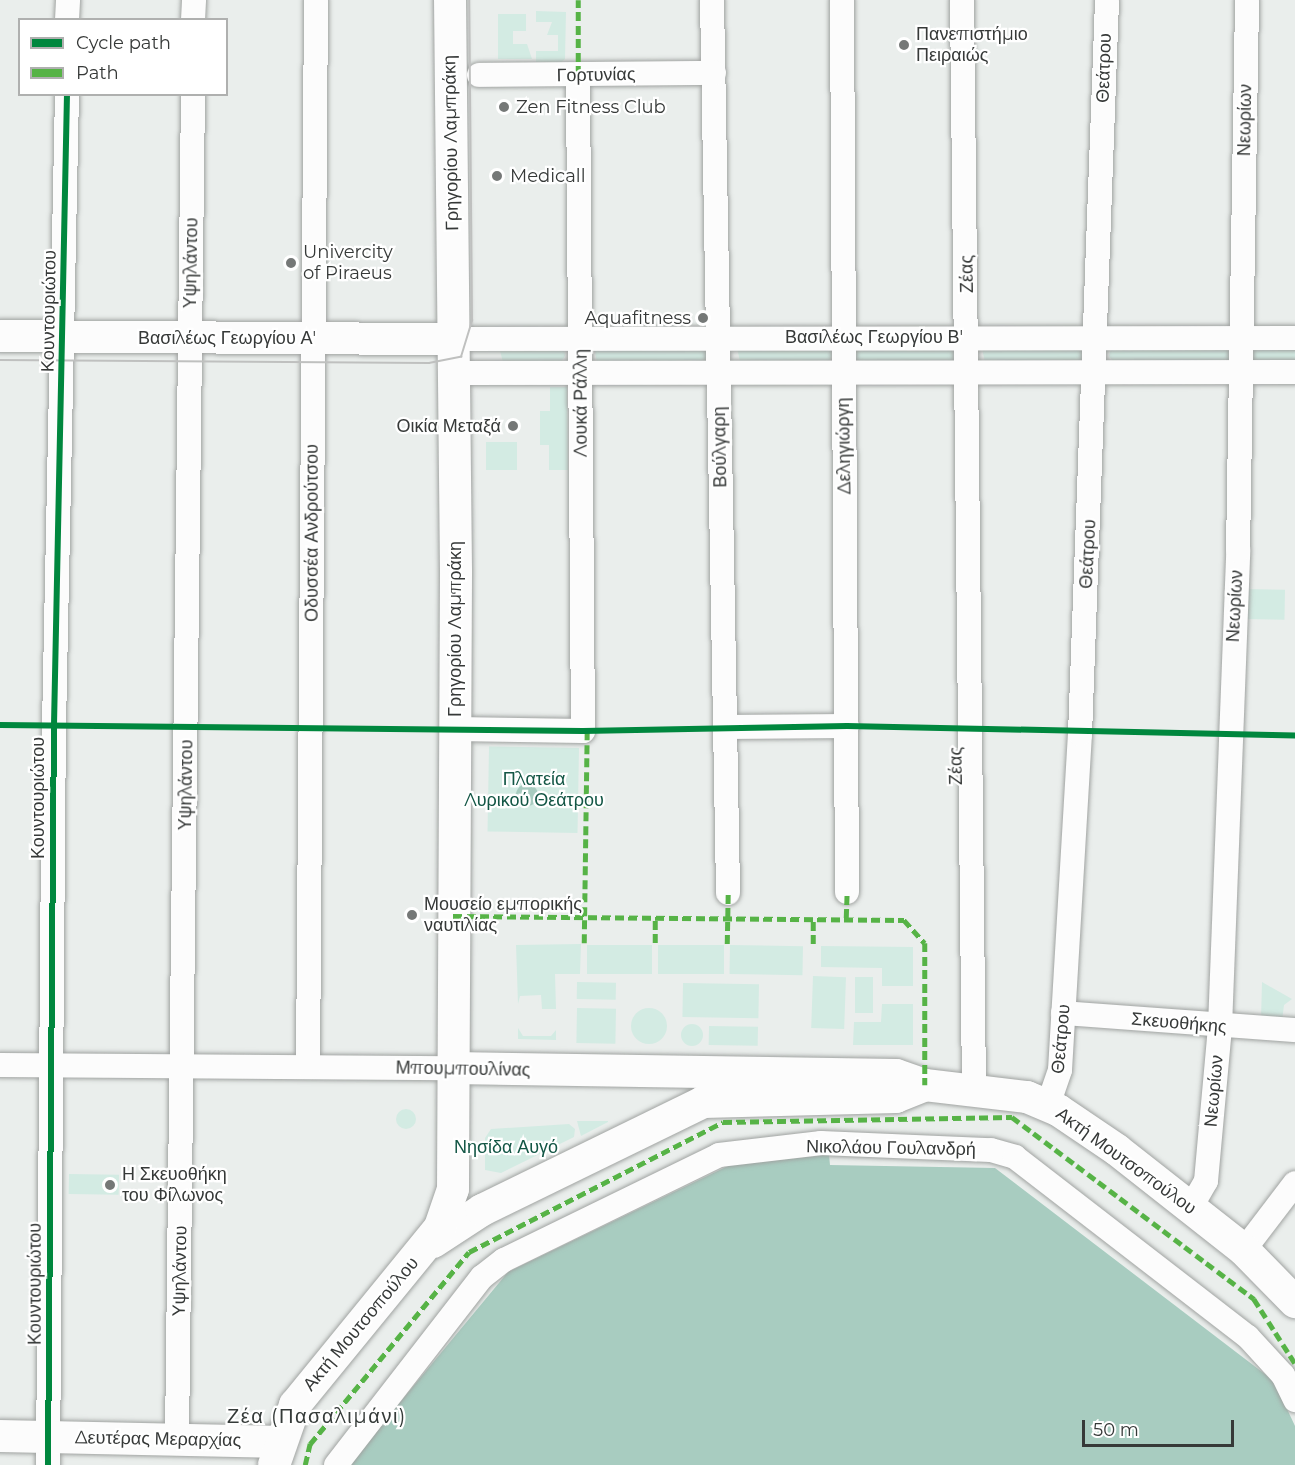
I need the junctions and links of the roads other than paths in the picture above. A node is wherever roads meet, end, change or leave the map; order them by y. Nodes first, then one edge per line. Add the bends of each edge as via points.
1 (68, 0) edge
2 (194, 0) edge
3 (316, 0) edge
4 (450, 0) edge
5 (712, 0) edge
6 (842, 0) edge
7 (962, 0) edge
8 (1107, 0) edge
9 (1247, 0) edge
10 (68, 18) edge
11 (193, 18) edge
12 (714, 73) junction
13 (479, 75) dead end
14 (578, 75) junction
15 (67, 96) edge
16 (193, 96) edge
17 (0, 336) edge
18 (580, 336) junction
19 (720, 336) junction
20 (65, 337) junction
21 (842, 337) junction
22 (969, 337) junction
23 (190, 338) junction
24 (313, 338) junction
25 (1093, 338) junction
26 (1241, 338) junction
27 (1295, 338) edge
28 (453, 339) junction
29 (454, 372) junction
30 (718, 372) junction
31 (843, 372) junction
32 (968, 372) junction
33 (1094, 372) junction
34 (1241, 372) junction
35 (1295, 372) edge
36 (581, 373) junction
37 (847, 726) junction
38 (725, 727) junction
39 (454, 729) junction
40 (847, 892) dead end
41 (728, 893) dead end
42 (1063, 1013) junction
43 (1220, 1027) junction
44 (1295, 1030) edge
45 (0, 1065) edge
46 (51, 1065) junction
47 (183, 1066) junction
48 (308, 1067) junction
49 (452, 1068) junction
50 (925, 1085) junction
51 (974, 1088) junction
52 (1047, 1105) junction
53 (1295, 1183) edge
54 (1191, 1207) junction
55 (423, 1250) junction
56 (1244, 1250) junction
57 (1295, 1302) edge
58 (1295, 1400) edge
59 (0, 1436) edge
60 (177, 1440) junction
61 (48, 1451) edge
62 (277, 1453) edge
63 (336, 1465) edge

1 - 10 street
2 - 11 street
3 - 24 street, Οδυσσέα Ανδρούτσου
4 - 28 main road, Γρηγορίου Λαμπράκη
5 - 12 street, Βούλγαρη
6 - 21 street, Δεληγιώργη
7 - 22 street, Ζέας
8 - 25 street, Θεάτρου
9 - 26 street, Νεωρίων
12 - 14 street, Γορτυνίας
12 - 19 street, Βούλγαρη
13 - 14 street, Γορτυνίας
14 - 18 street, Λουκά Ράλλη
15 - 20 street, Κουντουριώτου
16 - 23 street, Υψηλάντου
17 - 20 main road, Βασιλέως Γεωργίου Α'
18 - 19 street, Βασιλέως Γεωργίου Β'
18 - 28 street, Βασιλέως Γεωργίου Β'
18 - 36 street, Λουκά Ράλλη
19 - 21 street, Βασιλέως Γεωργίου Β'
19 - 30 street, Βούλγαρη
20 - 23 main road, Βασιλέως Γεωργίου Α'
20 - 46 street, Κουντουριώτου
21 - 22 street, Βασιλέως Γεωργίου Β'
21 - 31 street, Δεληγιώργη
22 - 25 street, Βασιλέως Γεωργίου Β'
22 - 32 street, Ζέας
23 - 24 main road, Βασιλέως Γεωργίου Α'
23 - 47 street, Υψηλάντου
24 - 28 main road, Βασιλέως Γεωργίου Α'
24 - 48 street, Οδυσσέα Ανδρούτσου
25 - 26 street, Βασιλέως Γεωργίου Β'
25 - 33 street, Θεάτρου
26 - 27 street, Βασιλέως Γεωργίου Β'
26 - 34 street, Νεωρίων
28 - 29 main road, Γρηγορίου Λαμπράκη
29 - 36 street, Βασιλέως Γεωργίου Β'
29 - 39 main road, Γρηγορίου Λαμπράκη
30 - 31 street, Βασιλέως Γεωργίου Β'
30 - 36 street, Βασιλέως Γεωργίου Β'
30 - 38 street, Βούλγαρη
31 - 32 street, Βασιλέως Γεωργίου Β'
31 - 37 street, Δεληγιώργη
32 - 33 street, Βασιλέως Γεωργίου Β'
32 - 51 street, Ζέας
33 - 34 street, Βασιλέως Γεωργίου Β'
33 - 42 street, Θεάτρου
34 - 35 street, Βασιλέως Γεωργίου Β'
34 - 43 street, Νεωρίων
36 - 39 street, Λουκά Ράλλη via 583,731
37 - 38 street
37 - 40 street, Δεληγιώργη
38 - 41 street, Βούλγαρη
39 - 49 main road, Γρηγορίου Λαμπράκη
42 - 43 street, Σκευοθήκης
42 - 52 street, Θεάτρου via 1060,1070
43 - 44 street, Σκευοθήκης
43 - 54 street, Νεωρίων via 1206,1180
45 - 46 street, Μπουμπουλίνας
46 - 47 street, Μπουμπουλίνας
46 - 61 street, Κουντουριώτου
47 - 48 street, Μπουμπουλίνας
47 - 60 street, Υψηλάντου
48 - 49 street, Μπουμπουλίνας
49 - 50 main road, Μπουμπουλίνας via 896,1075
49 - 55 main road, Γρηγορίου Λαμπράκη via 453,1189 448,1212
50 - 51 main road, Ακτή Μουτσοπούλου
50 - 55 main road via 896,1097 703,1102 482,1210
51 - 52 main road, Ακτή Μουτσοπούλου
52 - 54 main road, Ακτή Μουτσοπούλου
53 - 56 street
54 - 56 main road, Ακτή Μουτσοπούλου
55 - 62 main road, Ακτή Μουτσοπούλου via 307,1388
56 - 57 main road, Ακτή Μουτσοπούλου
58 - 63 street, Νικολάου Γουλανδρή via 1283,1375 1248,1337 1015,1157 991,1150 821,1143 719,1155 504,1260 482,1277
59 - 61 main road, Δευτέρας Μεραρχίας
60 - 61 main road, Δευτέρας Μεραρχίας
60 - 62 main road, Δευτέρας Μεραρχίας

